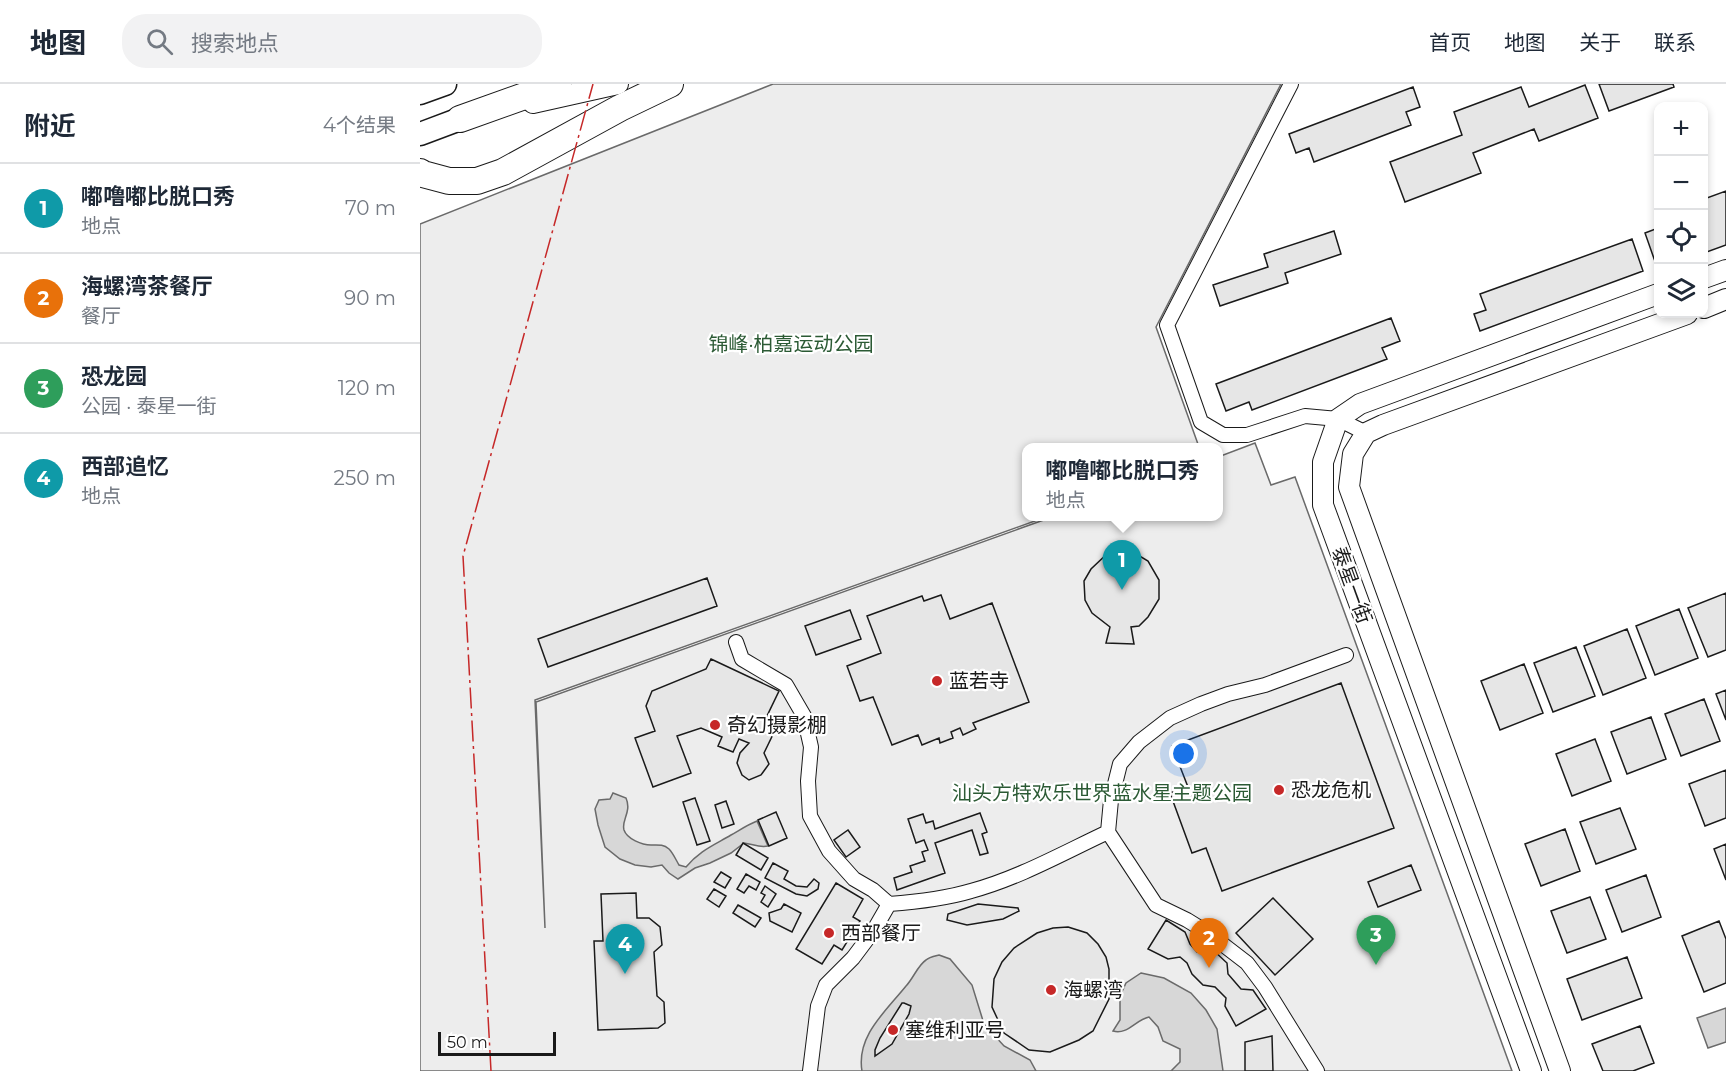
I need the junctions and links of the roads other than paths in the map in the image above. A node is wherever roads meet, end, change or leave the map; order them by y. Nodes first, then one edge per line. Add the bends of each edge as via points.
1 (445, 84) edge
2 (558, 84) edge
3 (618, 84) edge
4 (670, 84) edge
5 (1291, 84) edge
6 (420, 93) edge
7 (460, 119) junction
8 (420, 134) edge
9 (420, 172) edge
10 (1726, 270) edge
11 (1708, 277) edge
12 (1654, 296) edge
13 (1726, 299) edge
14 (1708, 306) edge
15 (1676, 318) edge
16 (1338, 419) junction
17 (1366, 433) junction
18 (736, 642) dead end
19 (1346, 655) dead end
20 (1108, 832) junction
21 (889, 904) junction
22 (810, 1071) edge
23 (1317, 1071) edge
24 (1531, 1071) edge
25 (1560, 1071) edge

1 - 6 main road
2 - 7 highway
3 - 7 street
4 - 9 highway via 503,172 477,181 449,181
5 - 16 street via 1167,326 1201,422 1223,435 1247,435 1305,416
7 - 8 main road
10 - 11 street
12 - 16 street via 1360,404
13 - 14 street
15 - 17 street
16 - 17 street
16 - 24 street, 泰星一街 via 1323,462 1323,505
17 - 25 street, 泰星一街 via 1353,454 1349,487
18 - 21 street via 742,659 786,686 804,716 811,747 810,816 829,851 854,879
19 - 20 street via 1266,685 1219,697 1170,718 1139,742 1120,765
20 - 21 street via 1024,872 972,891
20 - 23 street via 1156,905 1208,933 1247,963
21 - 22 street via 853,958 826,985 818,1006

